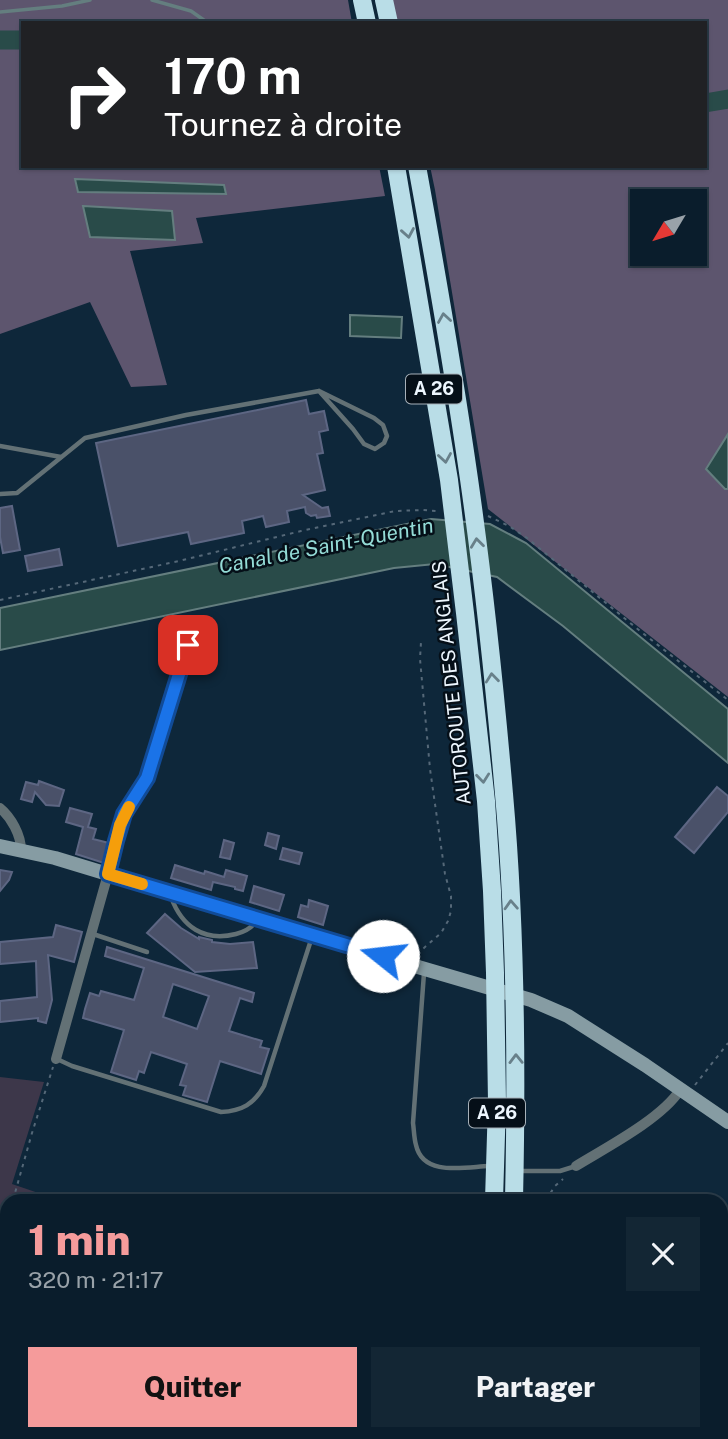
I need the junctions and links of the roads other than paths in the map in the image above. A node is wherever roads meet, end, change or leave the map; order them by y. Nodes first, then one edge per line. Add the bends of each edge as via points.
1 (362, 0) edge
2 (384, 0) edge
3 (367, 21) edge
4 (389, 21) edge
5 (396, 168) edge
6 (417, 168) edge
7 (319, 391) junction
8 (0, 446) edge
9 (61, 457) junction
10 (0, 494) edge
11 (188, 645) dead end
12 (0, 808) edge
13 (0, 846) edge
14 (21, 850) junction
15 (108, 874) junction
16 (169, 892) junction
17 (258, 919) junction
18 (92, 934) junction
19 (312, 936) junction
20 (147, 952) dead end
21 (424, 969) junction
22 (56, 1059) joint
23 (684, 1092) junction
24 (728, 1122) edge
25 (495, 1166) junction
26 (576, 1166) joint
27 (515, 1171) junction
28 (494, 1194) edge
29 (514, 1194) edge

1 - 3 highway
2 - 4 highway
5 -> 25 highway, AUTOROUTE DES ANGLAIS / A 26 via 449,480 486,801 495,973
27 -> 6 highway, A 26 via 516,1028 504,796 469,480
7 - 7 lane via 364,444 376,449 384,443 383,425
7 - 9 lane via 85,438
8 - 9 lane
9 - 10 lane via 17,493
11 - 15 lane via 147,778 124,814
12 - 14 street via 14,827
13 - 14 street
14 - 15 street
15 - 16 street
15 - 18 street
16 - 17 street
16 - 17 lane via 185,921 212,936 242,933
17 - 19 street
18 - 20 lane
18 - 22 street
19 - 21 street
19 - 22 lane via 264,1086 243,1108 221,1112
21 - 23 street via 531,1000 568,1016
21 - 25 lane via 416,1146 423,1160 435,1167
23 - 24 street
23 - 26 street
25 - 28 highway, AUTOROUTE DES ANGLAIS / A 26
26 - 27 lane via 559,1171
27 - 29 highway, A 26

